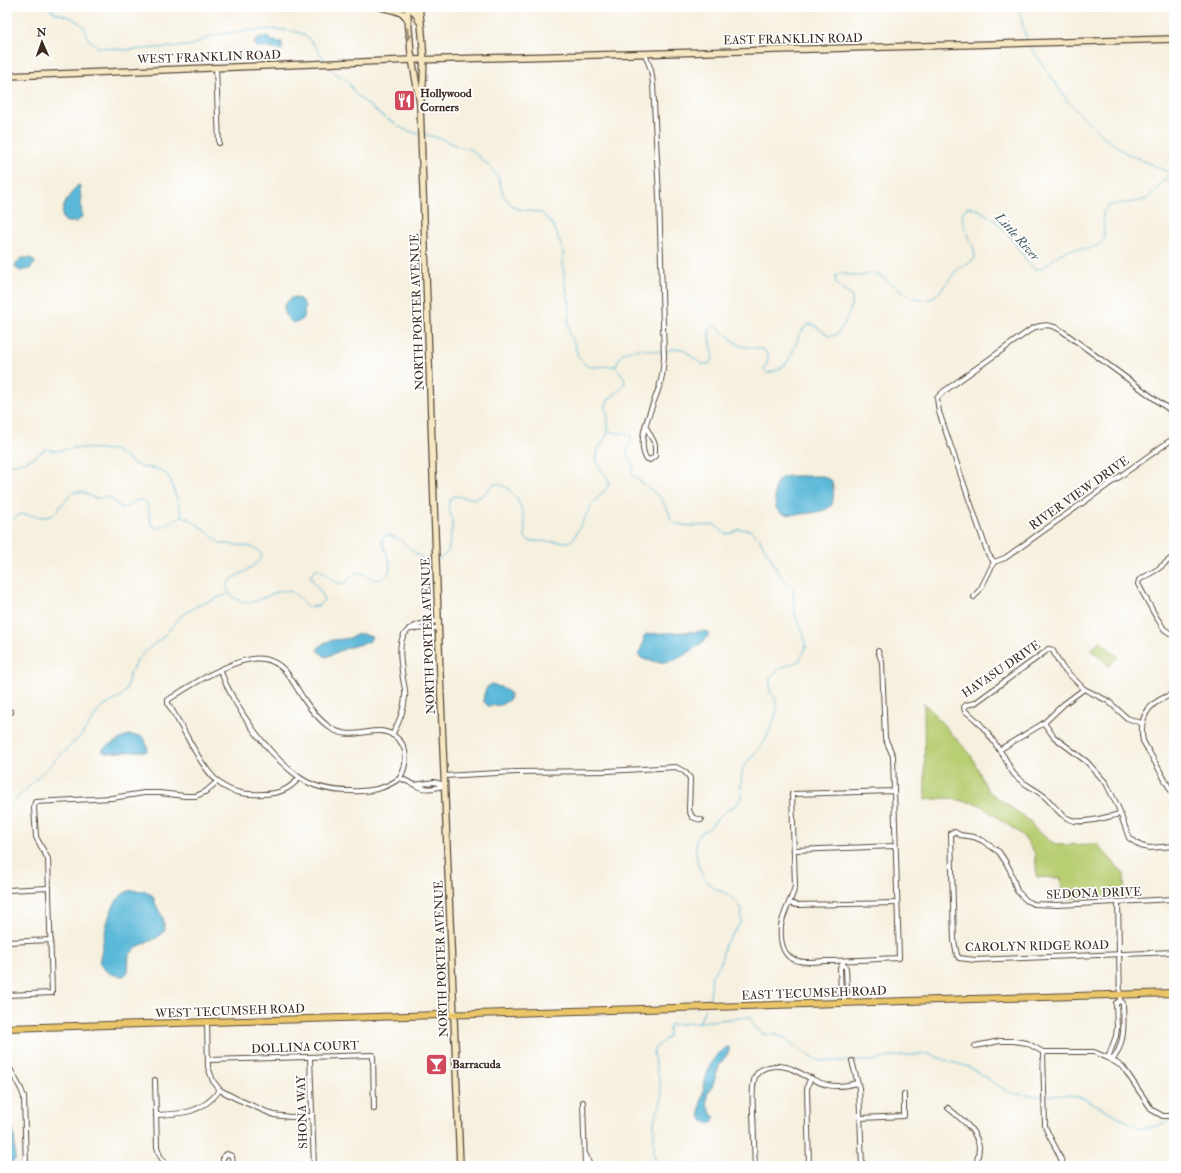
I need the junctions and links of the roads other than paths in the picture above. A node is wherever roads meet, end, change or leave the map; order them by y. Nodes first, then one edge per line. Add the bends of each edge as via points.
1 (381, 7) edge
2 (407, 7) edge
3 (419, 7) edge
4 (389, 9) junction
5 (407, 21) junction
6 (423, 37) junction
7 (1174, 39) edge
8 (645, 54) junction
9 (412, 60) junction
10 (424, 60) junction
11 (216, 68) junction
12 (7, 76) edge
13 (420, 104) junction
14 (219, 143) dead end
15 (1174, 414) edge
16 (646, 427) junction
17 (1174, 438) edge
18 (1174, 556) edge
19 (994, 562) junction
20 (974, 597) dead end
21 (439, 621) junction
22 (439, 628) junction
23 (409, 629) junction
24 (1174, 636) edge
25 (878, 652) dead end
26 (220, 670) junction
27 (1084, 689) junction
28 (1174, 694) edge
29 (1044, 723) junction
30 (1141, 723) junction
31 (392, 735) junction
32 (999, 750) junction
33 (444, 776) junction
34 (299, 778) junction
35 (400, 778) junction
36 (218, 781) junction
37 (445, 785) junction
38 (894, 791) junction
39 (1174, 796) edge
40 (1120, 814) junction
41 (701, 820) dead end
42 (955, 832) joint
43 (895, 846) junction
44 (1174, 846) edge
45 (795, 850) junction
46 (49, 888) junction
47 (7, 890) edge
48 (1174, 900) edge
49 (790, 902) junction
50 (1118, 902) junction
51 (897, 903) junction
52 (51, 940) junction
53 (7, 942) edge
54 (1174, 952) edge
55 (1119, 954) junction
56 (843, 963) junction
57 (1174, 993) edge
58 (1120, 994) junction
59 (7, 995) edge
60 (1120, 1001) junction
61 (844, 1003) junction
62 (455, 1015) junction
63 (207, 1022) junction
64 (7, 1028) edge
65 (975, 1046) dead end
66 (7, 1051) edge
67 (1043, 1052) junction
68 (310, 1057) junction
69 (1108, 1058) junction
70 (208, 1060) junction
71 (852, 1060) dead end
72 (810, 1078) junction
73 (154, 1080) dead end
74 (857, 1083) junction
75 (220, 1090) junction
76 (904, 1094) dead end
77 (583, 1102) dead end
78 (948, 1108) dead end
79 (374, 1109) dead end
80 (156, 1115) junction
81 (312, 1116) junction
82 (1174, 1116) edge
83 (861, 1118) junction
84 (585, 1153) junction
85 (26, 1166) edge
86 (167, 1166) edge
87 (223, 1166) edge
88 (233, 1166) edge
89 (314, 1166) edge
90 (460, 1166) edge
91 (585, 1166) edge
92 (590, 1166) edge
93 (755, 1166) edge
94 (809, 1166) edge
95 (862, 1166) edge
96 (976, 1166) edge
97 (1063, 1166) edge

1 - 4 street
2 - 4 street
2 - 5 street, NORTH PORTER AVENUE
2 - 6 street via 416,14
3 - 6 street, NORTH PORTER AVENUE
4 - 5 street via 404,14
5 -> 9 street, NORTH PORTER AVENUE
6 - 10 street, NORTH PORTER AVENUE
7 - 8 street, EAST FRANKLIN ROAD
8 - 10 street, EAST FRANKLIN ROAD
8 - 16 street via 653,84 664,357 662,377
9 - 10 street, EAST FRANKLIN ROAD
9 - 11 street, WEST FRANKLIN ROAD
9 - 13 street, NORTH PORTER AVENUE
10 - 13 street, NORTH PORTER AVENUE
11 - 12 street, WEST FRANKLIN ROAD
11 - 14 street
13 - 21 street, NORTH PORTER AVENUE
15 - 19 street via 1057,327 1045,325 1033,328 943,392 937,398 939,412 985,547
16 - 16 street via 642,448 646,458 650,460 655,456 656,448
17 - 19 street, RIVER VIEW DRIVE via 1005,558
18 - 24 street via 1139,580 1138,584 1164,629
19 - 20 street
21 - 22 street, NORTH PORTER AVENUE
21 - 23 street via 424,622
22 - 23 street
22 - 33 street, NORTH PORTER AVENUE
23 - 31 street via 400,648 404,704
25 - 38 street via 882,662 885,738 893,756
26 - 31 street via 246,659 271,661 290,675 305,700 328,727 347,735 376,730
26 - 34 street via 261,740
26 - 36 street via 168,700 203,763
27 - 29 street
27 - 30 street, HAVASU DRIVE via 1108,701 1127,718
27 - 32 street, HAVASU DRIVE via 1062,667 1053,650 1048,649 975,703 966,705 965,711 984,729
28 - 30 street via 1154,703
29 - 32 street
29 - 40 street via 1054,737 1098,772 1112,792
30 - 39 street via 1143,741
31 - 35 street via 400,742 406,754 405,769
32 - 40 street via 1017,778 1045,796 1058,812 1067,818 1081,821
33 - 37 street, NORTH PORTER AVENUE
33 - 41 street via 676,767 690,778 689,810 692,817
34 - 35 street via 331,790 361,792 386,787
34 - 36 street via 285,791 273,794 237,792
35 - 37 street via 415,785 434,782
36 - 46 street via 196,796 144,793 112,798 35,802 36,837 48,859
37 - 62 street, NORTH PORTER AVENUE
38 - 43 street
38 - 45 street via 792,794
40 - 44 street via 1128,838 1134,843 1149,848
42 - 50 street, SEDONA DRIVE via 983,840 999,852 1010,870 1017,891 1027,901 1041,905
42 - 55 street, CAROLYN RIDGE ROAD via 950,834 954,941 958,957 976,960
43 - 45 street
43 - 51 street
45 - 49 street via 795,886
46 - 47 street
46 - 52 street
48 - 50 street, SEDONA DRIVE
49 - 51 street via 797,905
49 - 56 street via 781,926 782,944 786,954 796,961
50 - 55 street
51 - 56 street via 899,958
52 - 53 street
52 - 59 street via 52,993
54 - 55 street, CAROLYN RIDGE ROAD
55 - 58 street
56 - 61 street via 840,968
57 - 58 main road, EAST TECUMSEH ROAD
58 - 60 street
58 - 61 main road, EAST TECUMSEH ROAD
60 - 69 street via 1116,1003 1116,1036
60 - 69 street via 1123,1003 1123,1037 1114,1058
61 - 62 main road, EAST TECUMSEH ROAD
62 - 63 main road, WEST TECUMSEH ROAD
62 - 90 street, NORTH PORTER AVENUE
63 - 64 main road, WEST TECUMSEH ROAD
63 - 70 street
65 - 67 street via 1014,1041 1027,1043
66 - 85 street via 9,1067 24,1097
67 - 69 street via 1094,1052
67 - 97 street via 1045,1126
68 - 70 street, DOLLINA COURT
68 - 79 street, DOLLINA COURT via 373,1055
68 - 81 street, SHONA WAY
69 - 82 street via 1123,1067 1152,1110 1163,1116
70 - 75 street via 211,1077
71 - 74 street
72 - 74 street via 828,1086
72 - 93 street via 793,1069 779,1066 761,1070 755,1078
72 - 94 street via 807,1090
73 - 80 street
74 - 83 street
75 - 80 street via 209,1101 192,1111
75 - 81 street via 274,1115
76 - 83 street via 904,1116
77 - 84 street
78 - 96 street via 976,1135 979,1149
80 - 86 street via 158,1152
81 - 89 street, SHONA WAY
83 - 95 street
84 - 91 street
84 - 92 street
87 - 88 street via 223,1157 229,1154 232,1156

